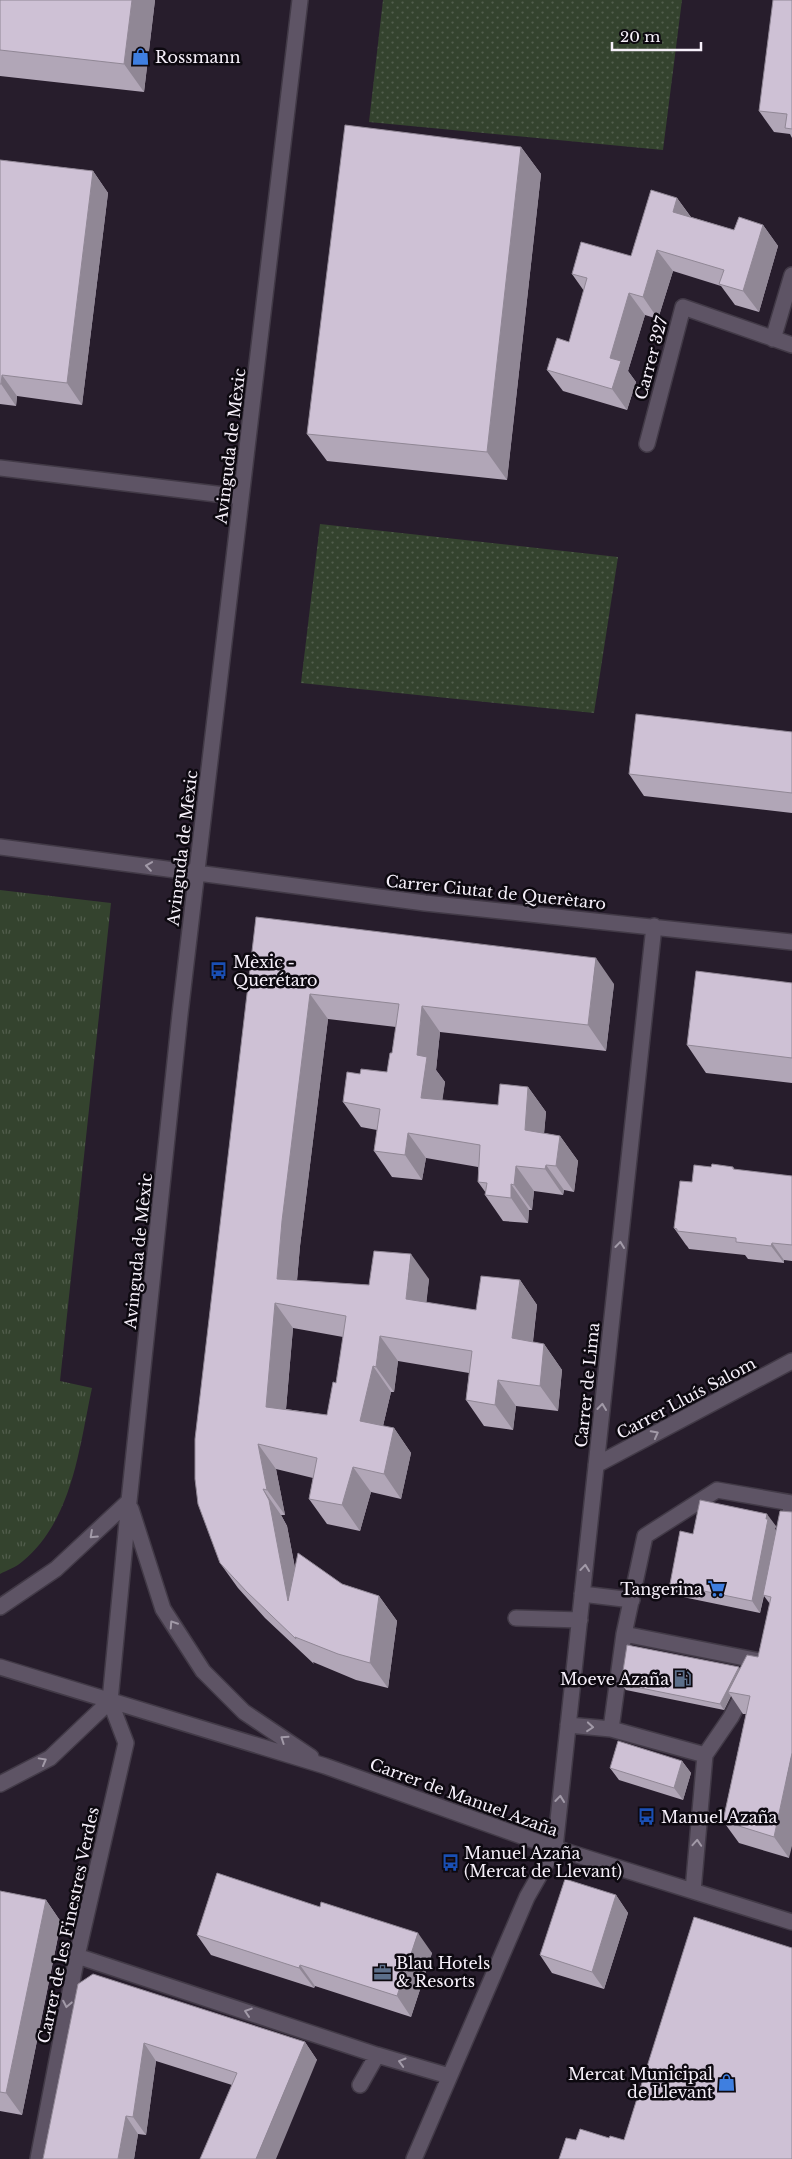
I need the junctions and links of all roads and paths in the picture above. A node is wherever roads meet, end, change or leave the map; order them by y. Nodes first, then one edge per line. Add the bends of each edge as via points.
1 (300, 0) edge
2 (792, 275) edge
3 (773, 339) junction
4 (792, 345) edge
5 (647, 444) dead end
6 (0, 468) edge
7 (241, 497) junction
8 (0, 847) edge
9 (197, 873) junction
10 (654, 926) junction
11 (792, 942) edge
12 (792, 1361) edge
13 (596, 1465) junction
14 (129, 1501) junction
15 (782, 1550) edge
16 (582, 1594) junction
17 (632, 1600) junction
18 (0, 1606) edge
19 (516, 1618) dead end
20 (580, 1620) junction
21 (624, 1634) junction
22 (764, 1642) edge
23 (760, 1661) junction
24 (0, 1667) edge
25 (110, 1701) junction
26 (568, 1725) junction
27 (611, 1729) junction
28 (705, 1755) junction
29 (325, 1766) junction
30 (0, 1784) edge
31 (555, 1848) junction
32 (693, 1892) junction
33 (792, 1922) edge
34 (77, 1956) junction
35 (377, 2055) junction
36 (449, 2076) junction
37 (360, 2085) dead end
38 (38, 2159) edge
39 (414, 2159) edge

1 - 7 street, Avinguda de Mèxic
2 - 3 street
3 - 4 street, Carrer 327
3 - 5 street, Carrer 327 via 682,307
6 - 7 street
7 - 9 street, Avinguda de Mèxic
9 -> 8 street
9 - 10 street, Carrer Ciutat de Querètaro via 425,903
9 - 14 street, Avinguda de Mèxic
10 - 11 street, Carrer Ciutat de Querètaro
13 -> 10 street, Carrer de Lima
13 -> 12 street, Carrer Lluís Salom
16 -> 13 street, Carrer de Lima
14 -> 18 street via 56,1570
14 - 25 street, Avinguda de Mèxic
29 -> 14 street, Carrer de Manuel Azaña via 244,1712 203,1671 163,1609
15 - 17 street via 792,1503 717,1490 646,1536
16 - 17 street
16 - 20 street, Carrer de Lima
17 - 21 street
19 - 20 street
20 - 26 street, Carrer de Lima
21 - 23 street
21 - 27 street
22 - 23 street
23 - 28 street via 731,1717
24 - 25 street, Carrer de Manuel Azaña
25 - 29 street, Carrer de Manuel Azaña
30 -> 25 street via 50,1758
25 - 34 street, Carrer de les Finestres Verdes via 126,1743
26 -> 27 street
31 -> 26 street, Carrer de Lima
27 - 28 street
32 -> 28 street
29 - 31 street, Carrer de Manuel Azaña
31 - 32 street, Carrer de Manuel Azaña
31 - 36 street via 527,1897
32 - 33 street, Carrer de Manuel Azaña
35 -> 34 street
34 -> 38 street, Carrer de les Finestres Verdes
36 -> 35 street
35 - 37 street
36 - 39 street

